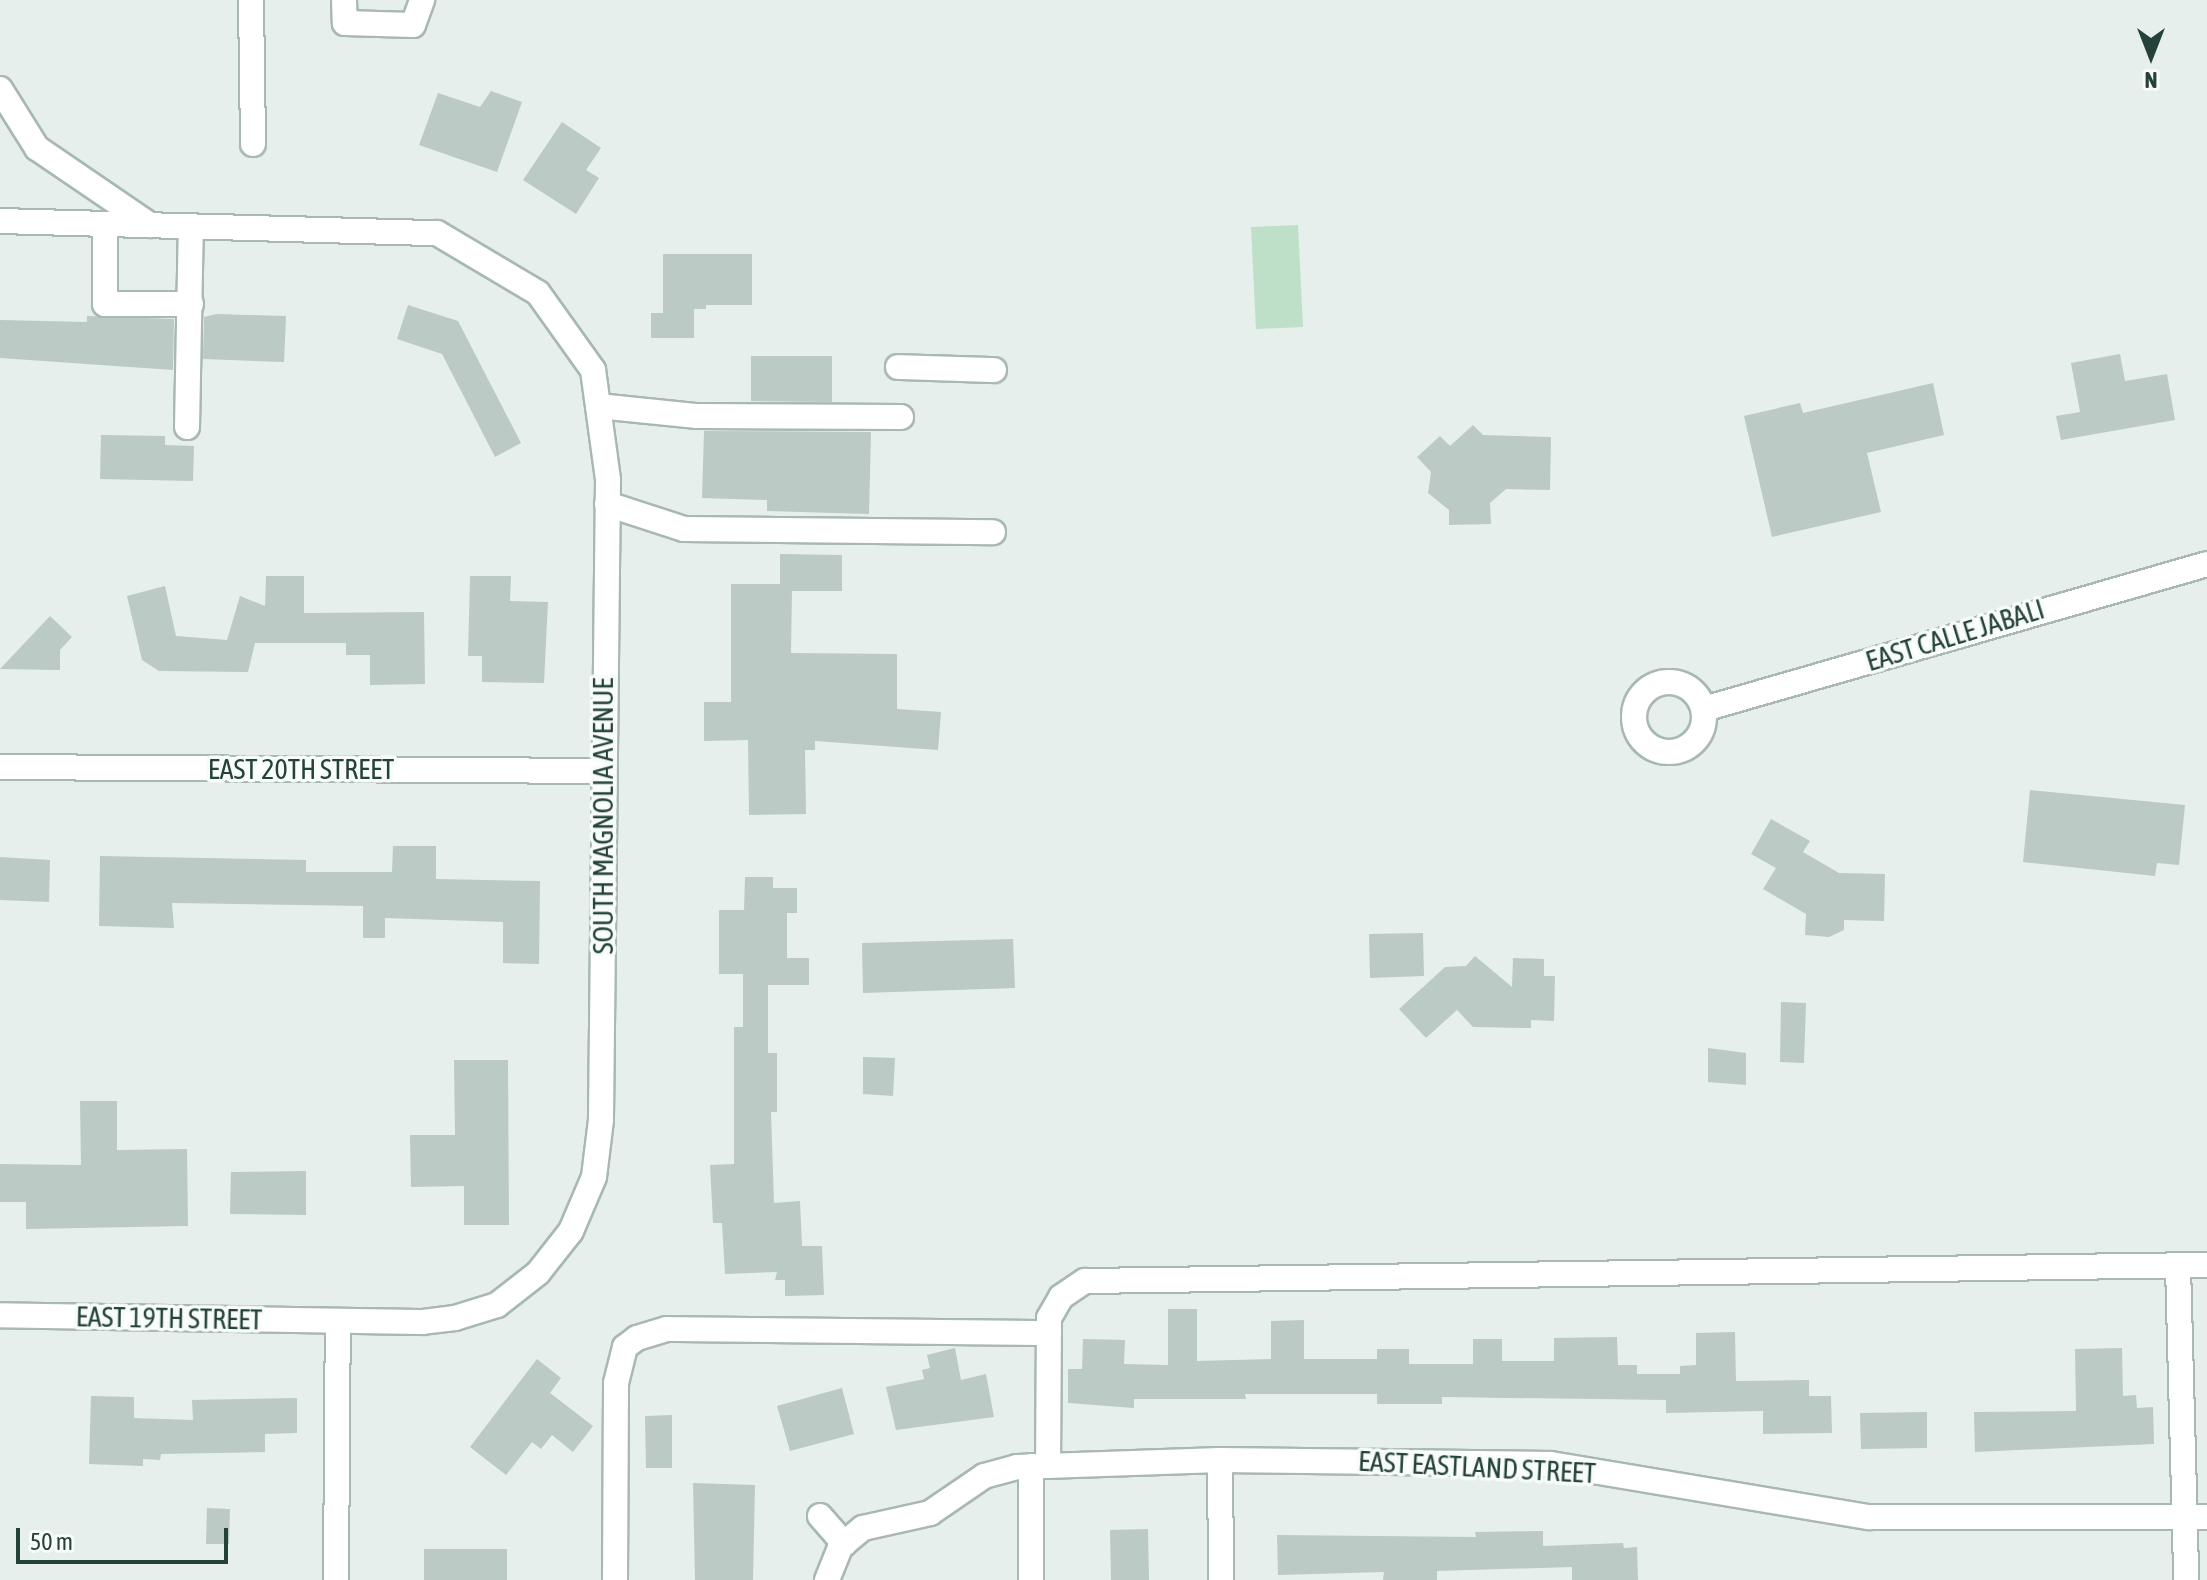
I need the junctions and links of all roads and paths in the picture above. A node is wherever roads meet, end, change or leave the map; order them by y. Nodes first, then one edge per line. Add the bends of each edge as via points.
1 (251, 0) edge
2 (344, 0) edge
3 (422, 0) edge
4 (0, 89) edge
5 (253, 144) dead end
6 (0, 221) edge
7 (105, 224) junction
8 (150, 225) junction
9 (191, 226) junction
10 (191, 304) junction
11 (898, 367) dead end
12 (994, 370) dead end
13 (598, 406) junction
14 (901, 417) dead end
15 (187, 427) dead end
16 (607, 504) junction
17 (993, 532) dead end
18 (2207, 564) edge
19 (1704, 709) dead end
20 (0, 767) edge
21 (603, 771) junction
22 (2178, 1265) junction
23 (2207, 1265) edge
24 (0, 1315) edge
25 (338, 1321) junction
26 (1049, 1333) junction
27 (1220, 1460) junction
28 (1040, 1466) junction
29 (820, 1516) dead end
30 (2196, 1517) edge
31 (850, 1539) junction
32 (336, 1580) edge
33 (615, 1580) edge
34 (827, 1580) edge
35 (1031, 1580) edge
36 (1221, 1580) edge
37 (2186, 1580) edge

1 - 5 street
2 - 3 street via 345,23 413,25
4 - 8 street via 37,148
6 - 7 street, SOUTH MAGNOLIA AVENUE
7 - 8 street, SOUTH MAGNOLIA AVENUE
7 - 10 street via 105,304
8 - 9 street, SOUTH MAGNOLIA AVENUE
9 - 10 street
9 - 13 street, SOUTH MAGNOLIA AVENUE via 437,233 538,293 593,370
10 - 15 street
11 - 12 street
13 - 14 street via 697,416
13 - 16 street, SOUTH MAGNOLIA AVENUE
16 - 17 street via 684,529
16 - 21 street, SOUTH MAGNOLIA AVENUE
18 - 19 street, EAST CALLE JABALI
20 - 21 street, EAST 20TH STREET
21 - 25 street, SOUTH MAGNOLIA AVENUE via 601,1120 594,1177 571,1231 538,1273 497,1305 423,1322
22 - 23 street
22 - 26 street via 1085,1281 1053,1306
22 - 30 street
24 - 25 street, EAST 19TH STREET
25 - 32 street
26 - 28 street
26 - 33 street via 667,1329 637,1338 625,1347 616,1383
27 - 28 street, EAST EASTLAND STREET
27 - 30 street, EAST EASTLAND STREET via 1551,1464 1869,1517
27 - 36 street
28 - 31 street, EAST EASTLAND STREET via 984,1476 930,1513 878,1523
28 - 35 street
29 - 31 street
30 - 37 street
31 - 34 street via 829,1564

